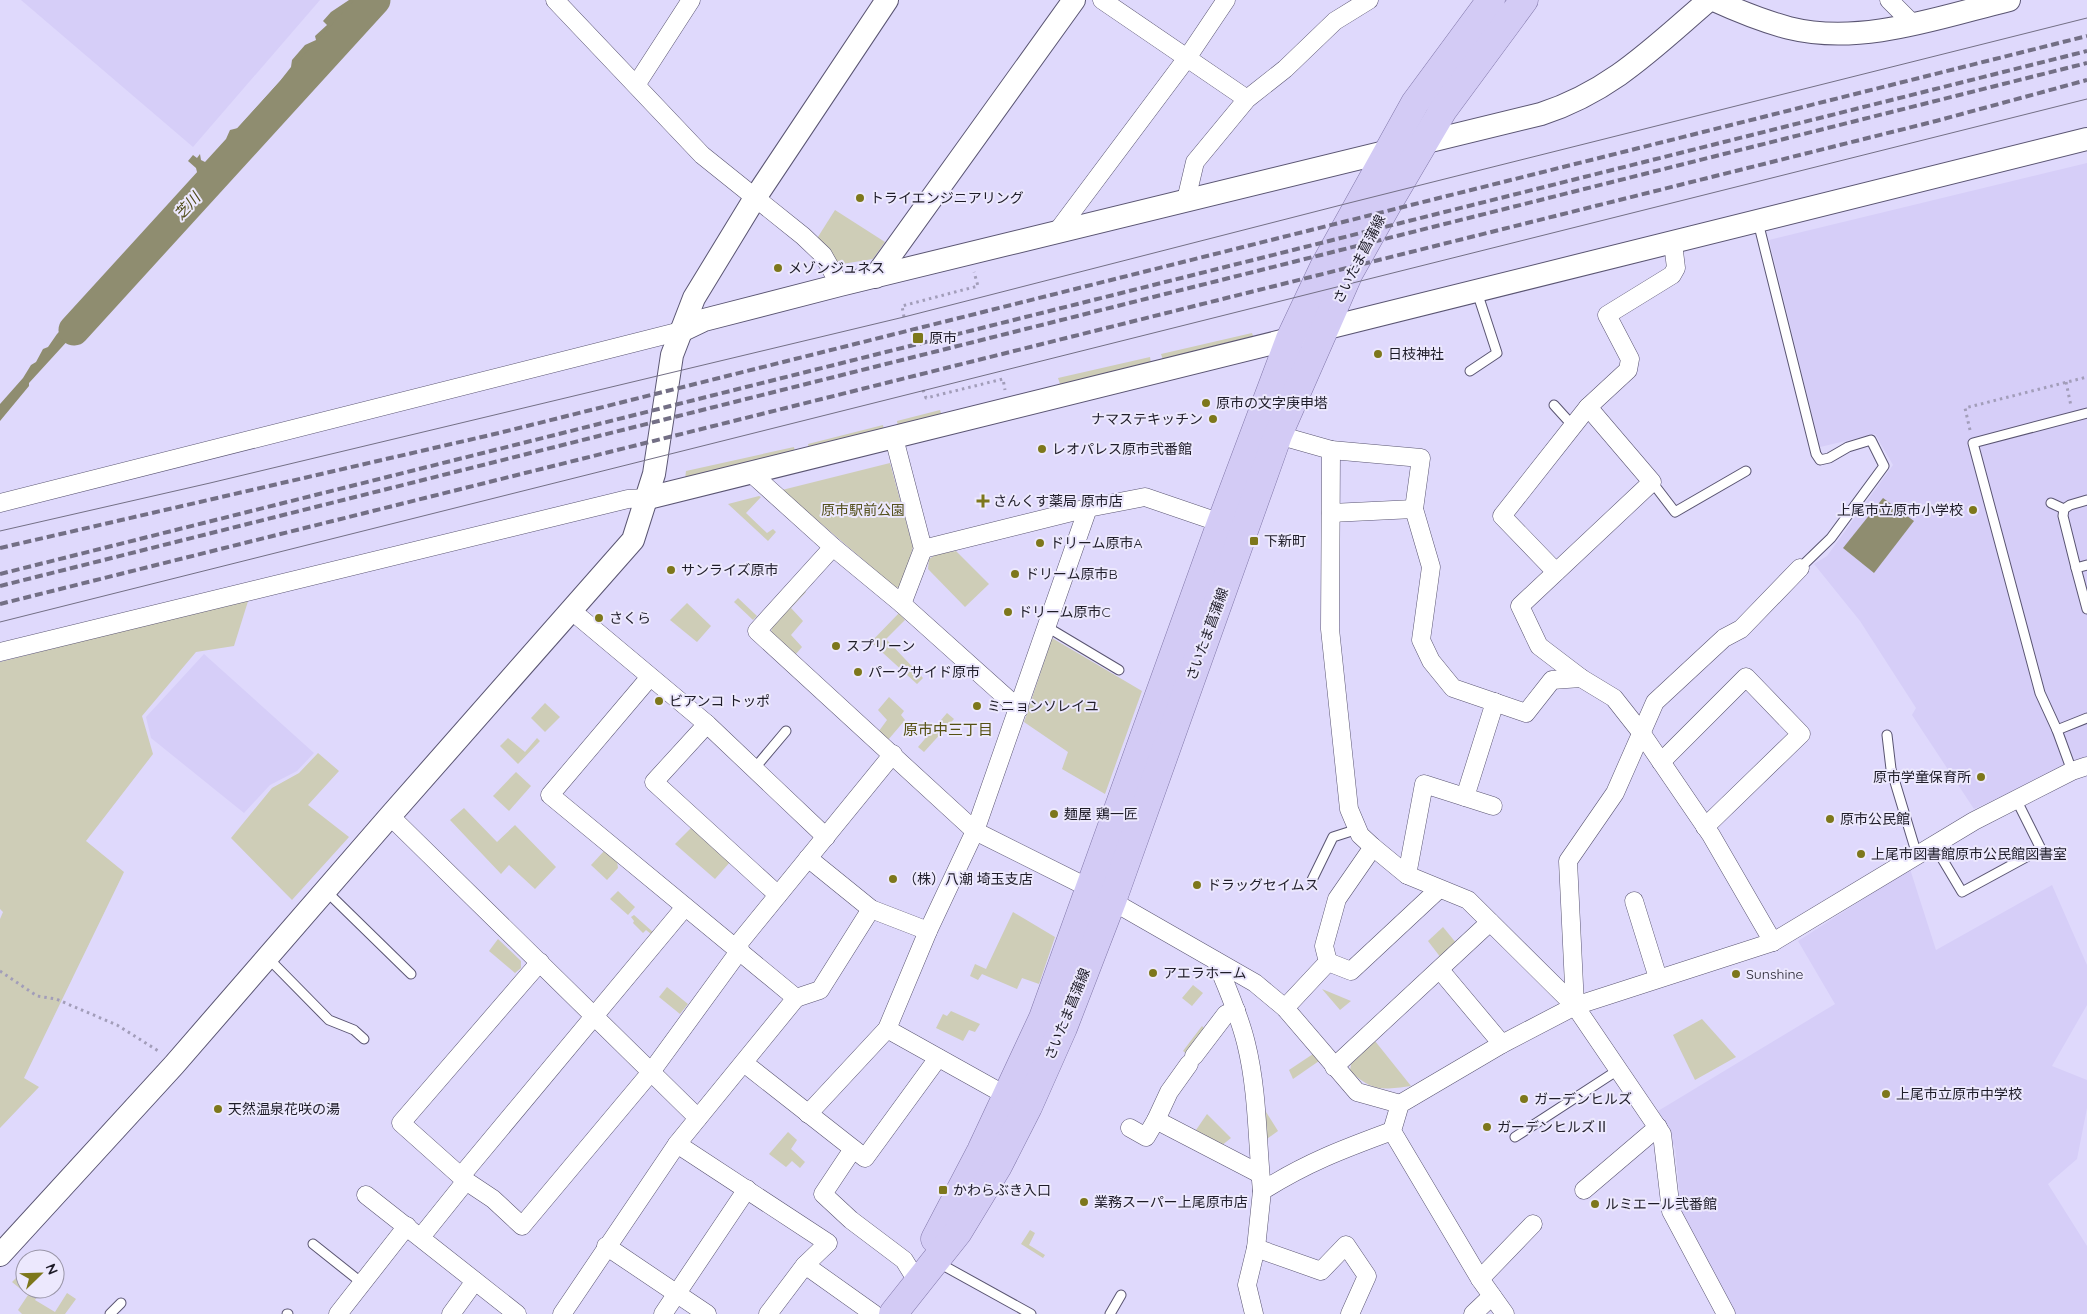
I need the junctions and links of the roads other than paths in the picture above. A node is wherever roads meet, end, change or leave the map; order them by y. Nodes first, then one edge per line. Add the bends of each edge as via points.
1 (555, 0) edge
2 (691, 0) edge
3 (887, 0) edge
4 (1074, 0) edge
5 (1102, 0) edge
6 (1226, 0) edge
7 (1369, 0) edge
8 (1524, 0) edge
9 (1709, 0) edge
10 (1714, 0) edge
11 (2009, 0) edge
12 (1893, 1) edge
13 (1482, 3) edge
14 (1913, 24) junction
15 (1186, 58) junction
16 (636, 85) junction
17 (1248, 99) junction
18 (2087, 140) edge
19 (1422, 144) junction
20 (1388, 151) junction
21 (755, 198) junction
22 (1186, 200) junction
23 (1758, 222) junction
24 (1056, 233) junction
25 (1674, 243) junction
26 (875, 277) junction
27 (840, 285) junction
28 (1477, 292) junction
29 (1323, 329) junction
30 (681, 331) junction
31 (1290, 339) junction
32 (1470, 371) dead end
33 (1554, 405) dead end
34 (1588, 407) junction
35 (2087, 413) edge
36 (1573, 426) junction
37 (1278, 435) junction
38 (894, 438) junction
39 (1331, 450) junction
40 (1746, 471) dead end
41 (751, 472) junction
42 (1652, 482) junction
43 (648, 498) junction
44 (2087, 500) edge
45 (0, 503) edge
46 (2051, 503) dead end
47 (1088, 508) junction
48 (1414, 509) junction
49 (2064, 509) junction
50 (1331, 513) junction
51 (1221, 523) junction
52 (833, 547) junction
53 (924, 549) junction
54 (2087, 565) edge
55 (1800, 568) joint
56 (2076, 568) junction
57 (1556, 572) junction
58 (902, 604) junction
59 (2087, 610) edge
60 (572, 611) junction
61 (1047, 627) junction
62 (0, 652) edge
63 (1119, 670) dead end
64 (650, 677) junction
65 (1581, 678) junction
66 (1495, 702) junction
67 (1019, 709) junction
68 (2087, 718) edge
69 (707, 724) junction
70 (2057, 730) junction
71 (786, 731) dead end
72 (1640, 732) junction
73 (1887, 735) dead end
74 (892, 754) junction
75 (1661, 762) junction
76 (2079, 768) edge
77 (754, 769) junction
78 (1465, 797) junction
79 (2016, 799) junction
80 (1493, 806) dead end
81 (390, 816) junction
82 (1705, 826) junction
83 (1358, 829) junction
84 (975, 831) junction
85 (826, 837) junction
86 (1934, 845) junction
87 (1373, 847) junction
88 (1917, 855) junction
89 (808, 858) junction
90 (1406, 875) junction
91 (1312, 880) dead end
92 (1439, 888) junction
93 (325, 890) junction
94 (778, 895) junction
95 (1101, 895) junction
96 (1634, 901) dead end
97 (685, 907) junction
98 (871, 909) junction
99 (1490, 922) junction
100 (928, 931) junction
101 (1773, 942) junction
102 (740, 950) junction
103 (267, 957) junction
104 (1216, 961) junction
105 (540, 962) junction
106 (1328, 962) junction
107 (1440, 970) junction
108 (411, 974) dead end
109 (1658, 978) junction
110 (796, 998) junction
111 (1575, 1006) junction
112 (1284, 1008) junction
113 (1236, 1010) junction
114 (595, 1017) junction
115 (887, 1029) junction
116 (364, 1039) dead end
117 (1502, 1044) junction
118 (938, 1058) junction
119 (744, 1063) junction
120 (1334, 1067) junction
121 (1618, 1070) junction
122 (651, 1072) junction
123 (1007, 1096) junction
124 (1400, 1104) junction
125 (808, 1114) junction
126 (698, 1118) junction
127 (1156, 1120) junction
128 (1658, 1127) junction
129 (1130, 1128) dead end
130 (1392, 1132) junction
131 (1514, 1137) dead end
132 (677, 1144) junction
133 (853, 1150) junction
134 (463, 1178) junction
135 (1261, 1182) junction
136 (747, 1189) junction
137 (1584, 1190) dead end
138 (366, 1195) dead end
139 (1533, 1224) dead end
140 (407, 1226) junction
141 (21, 1232) junction
142 (421, 1237) junction
143 (312, 1244) dead end
144 (606, 1246) junction
145 (1256, 1248) junction
146 (0, 1251) edge
147 (0, 1256) edge
148 (805, 1265) junction
149 (0, 1266) edge
150 (926, 1270) junction
151 (1480, 1278) junction
152 (475, 1281) junction
153 (362, 1283) junction
154 (676, 1293) junction
155 (1121, 1295) dead end
156 (1492, 1296) junction
157 (121, 1303) dead end
158 (110, 1314) edge
159 (338, 1314) edge
160 (451, 1314) edge
161 (517, 1314) edge
162 (562, 1314) edge
163 (663, 1314) edge
164 (707, 1314) edge
165 (768, 1314) edge
166 (874, 1314) edge
167 (893, 1314) edge
168 (910, 1314) edge
169 (1031, 1314) edge
170 (1110, 1314) edge
171 (1254, 1314) edge
172 (1350, 1314) edge
173 (1473, 1314) edge
174 (1505, 1314) edge
175 (1726, 1314) edge

1 - 16 street
2 - 16 street
3 - 21 street
4 - 26 street
5 - 15 street
6 - 15 street
7 - 17 street via 1335,21
8 - 19 main road, さいたま菖蒲線 via 1470,71
9 - 19 street via 1619,76 1585,97 1541,114
10 - 14 street via 1790,28 1823,33
11 - 14 street
12 - 14 street
13 - 20 main road, さいたま菖蒲線
15 - 17 street
15 - 24 street
16 - 21 street via 702,155
17 - 22 street via 1195,162
18 - 23 street
19 - 20 street
19 - 29 main road, さいたま菖蒲線
20 - 22 street
20 - 31 main road, さいたま菖蒲線 via 1324,267
21 - 27 street via 823,255
21 - 30 street via 694,298
22 - 24 street
23 - 25 street
23 - 55 lane via 1816,454 1820,460 1829,458 1848,447 1871,440 1884,466 1831,538
24 - 26 street
25 - 28 street
25 - 34 street via 1676,268 1672,275 1606,315 1630,359 1628,370
26 - 27 street
27 - 30 street via 704,320
28 - 29 street
28 - 32 lane via 1498,353
29 - 31 street
29 - 37 main road, さいたま菖蒲線
30 - 43 street via 672,355
30 - 45 street
31 - 38 street
31 - 51 main road, さいたま菖蒲線
33 - 36 lane
34 - 36 street
34 - 42 street
35 - 70 lane via 1973,443 2040,693
36 - 57 street via 1502,516
37 - 39 street
37 - 95 main road, さいたま菖蒲線
38 - 41 street
38 - 53 street
39 - 48 street via 1421,458
39 - 50 street
40 - 42 lane via 1675,512
41 - 43 street
41 - 52 street
42 - 57 street
43 - 60 street via 633,540
43 - 62 street via 628,499
44 - 49 lane
46 - 49 lane
47 - 51 street via 1145,497
47 - 53 street
47 - 61 street
48 - 50 street
48 - 66 street via 1431,567 1421,640 1431,661 1453,688
49 - 56 lane
50 - 83 street via 1330,629 1349,809
51 - 95 main road, さいたま菖蒲線
52 - 58 street
52 - 74 street via 757,631
53 - 58 street
54 - 56 lane
55 - 72 street via 1741,629 1724,638 1655,702
56 - 59 lane
57 - 65 street via 1520,606 1539,646
58 - 67 street
60 - 64 street
60 - 81 street
61 - 63 lane
61 - 67 street
64 - 69 street
64 - 97 street via 550,795
65 - 66 street via 1552,680 1526,713
65 - 72 street via 1614,698
66 - 78 street
67 - 84 street
68 - 70 lane
69 - 77 street
69 - 94 street via 654,782
70 - 76 lane
71 - 77 lane
72 - 75 street
72 - 111 street via 1615,793 1568,861
73 - 88 lane via 1891,769
74 - 84 street
74 - 85 street
75 - 82 street
75 - 82 street via 1746,677 1801,734
76 - 79 street
77 - 85 street
78 - 80 street
78 - 90 street via 1424,784
79 - 86 street
79 - 86 lane via 2041,849 1962,892
81 - 93 street
81 - 105 street
82 - 101 street
83 - 87 street
83 - 91 lane via 1333,837
84 - 95 street
84 - 100 street
85 - 89 street
86 - 88 street
87 - 90 street
87 - 106 street via 1337,899 1324,946
88 - 101 street
89 - 94 street
89 - 98 street
90 - 92 street
92 - 99 street via 1468,900
92 - 106 street via 1350,971
93 - 103 street
93 - 108 lane
94 - 102 street via 739,943
95 - 104 street
95 - 123 main road, さいたま菖蒲線
95 - 150 main road, さいたま菖蒲線 via 1063,1028 1028,1106 998,1166 958,1232
96 - 109 street
97 - 102 street
97 - 114 street
98 - 100 street
98 - 110 street via 820,990
99 - 107 street
99 - 111 street
100 - 115 street
101 - 109 street
102 - 110 street
102 - 122 street
103 - 116 lane via 329,1020 354,1030
103 - 141 street via 174,1065
104 - 112 street via 1255,983
104 - 113 street
105 - 114 street
105 - 134 street via 401,1123
106 - 112 street
107 - 117 street
107 - 120 street
109 - 111 street
110 - 119 street
111 - 117 street
111 - 121 street
112 - 120 street
113 - 127 street via 1226,1014 1192,1060 1169,1092
113 - 135 street via 1253,1083
114 - 122 street
114 - 134 street
115 - 118 street
115 - 125 street
117 - 124 street
118 - 123 street
118 - 133 street via 865,1158
119 - 125 street
119 - 126 street
120 - 124 street via 1357,1092
121 - 128 street
121 - 131 lane
122 - 126 street
122 - 134 street via 522,1226 493,1199
123 - 150 main road, さいたま菖蒲線 via 943,1222
124 - 130 street
125 - 133 street
126 - 132 street
127 - 129 street via 1146,1137
127 - 135 street
128 - 137 street
128 - 175 street via 1662,1134 1671,1211
130 - 135 street via 1326,1154
130 - 151 street
132 - 136 street
132 - 144 street
133 - 150 street via 823,1194 904,1260
134 - 142 street
135 - 145 street
136 - 148 street via 828,1243
136 - 154 street
138 - 140 street
139 - 151 street
140 - 142 street
140 - 153 street
141 - 146 street
141 - 147 street
141 - 149 street
142 - 152 street
143 - 153 lane
144 - 154 street
144 - 162 street
145 - 171 street via 1248,1285
145 - 172 street via 1321,1270 1346,1245 1367,1276
148 - 165 street
148 - 166 street
150 - 166 main road via 893,1292
150 - 167 main road, さいたま菖蒲線
150 - 168 main road
150 - 169 lane
151 - 156 street
152 - 160 street
152 - 161 street
153 - 159 street
154 - 163 street
154 - 164 street
155 - 170 lane
156 - 173 street
156 - 174 street
157 - 158 lane

